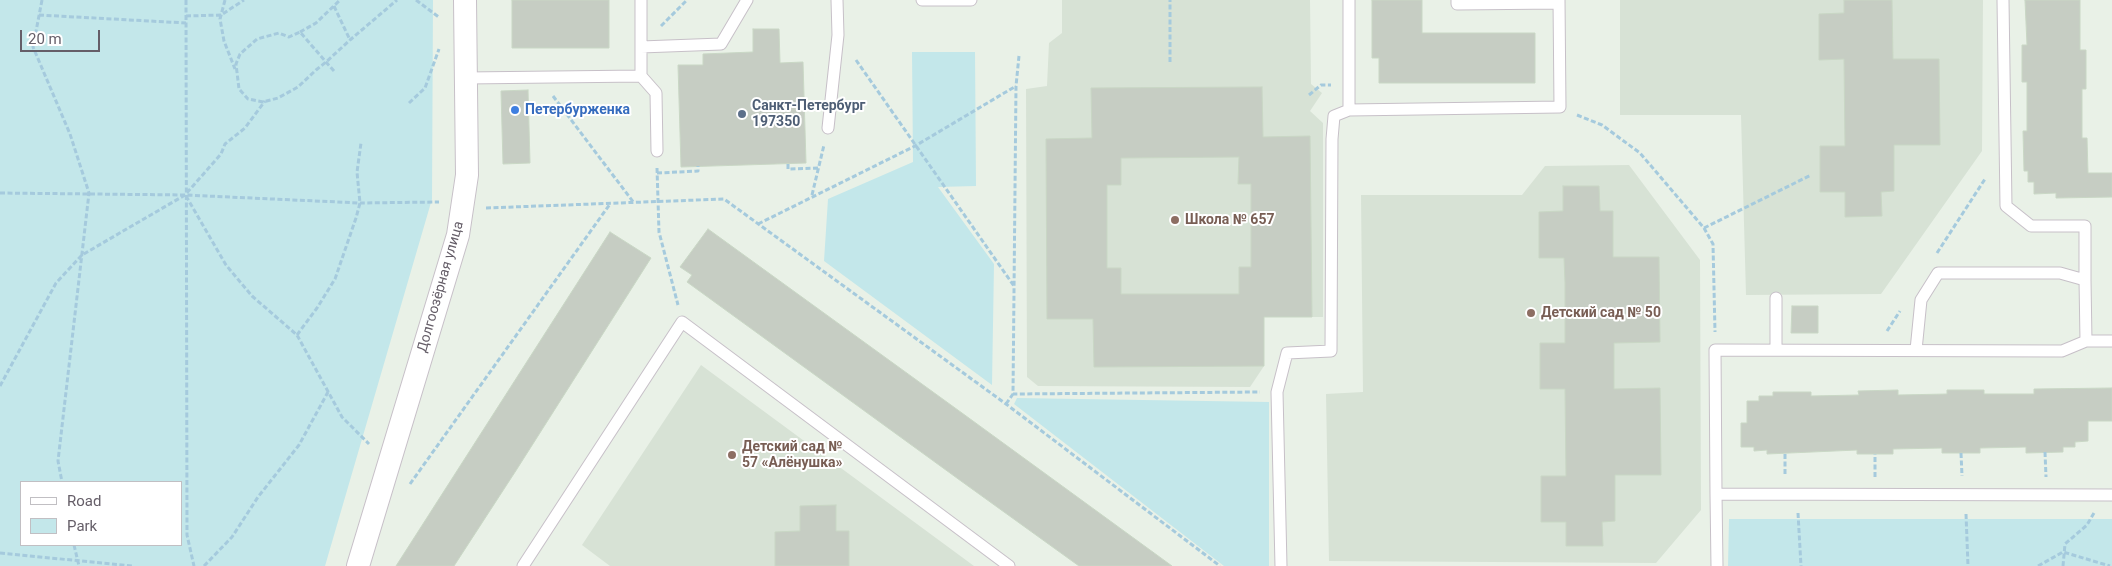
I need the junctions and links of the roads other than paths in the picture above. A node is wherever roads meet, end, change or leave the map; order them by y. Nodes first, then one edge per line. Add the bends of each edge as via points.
1 (466, 0) edge
2 (641, 0) edge
3 (747, 0) edge
4 (837, 0) edge
5 (922, 0) edge
6 (971, 0) edge
7 (1349, 0) edge
8 (1457, 0) edge
9 (2003, 0) edge
10 (1559, 1) edge
11 (641, 47) junction
12 (641, 76) junction
13 (466, 78) junction
14 (1349, 110) junction
15 (828, 128) road end
16 (656, 150) road end
17 (2085, 280) junction
18 (1776, 298) dead end
19 (2086, 341) junction
20 (2112, 341) edge
21 (1776, 350) junction
22 (1916, 350) junction
23 (1716, 494) junction
24 (2112, 495) edge
25 (358, 566) edge
26 (523, 566) edge
27 (1009, 566) edge
28 (1281, 566) edge
29 (1717, 566) edge

1 - 13 street, Долгоозёрная улица
2 - 11 lane
3 - 11 lane via 721,44
4 - 15 lane via 838,35
5 - 6 lane
7 - 14 lane
8 - 10 lane via 1458,4
9 - 17 lane via 2006,206 2031,226 2084,226
10 - 14 lane via 1560,107
11 - 12 lane
12 - 13 lane
12 - 16 lane via 656,92
13 - 25 street, Долгоозёрная улица via 466,175 458,235
14 - 28 lane via 1334,116 1332,139 1331,351 1287,354 1278,392
17 - 19 lane
17 - 22 lane via 2060,273 1938,273 1921,300
18 - 21 lane
19 - 20 lane
19 - 22 lane via 2062,350
21 - 22 lane
21 - 23 lane via 1715,350
23 - 24 lane
23 - 29 lane
26 - 27 lane via 682,322

